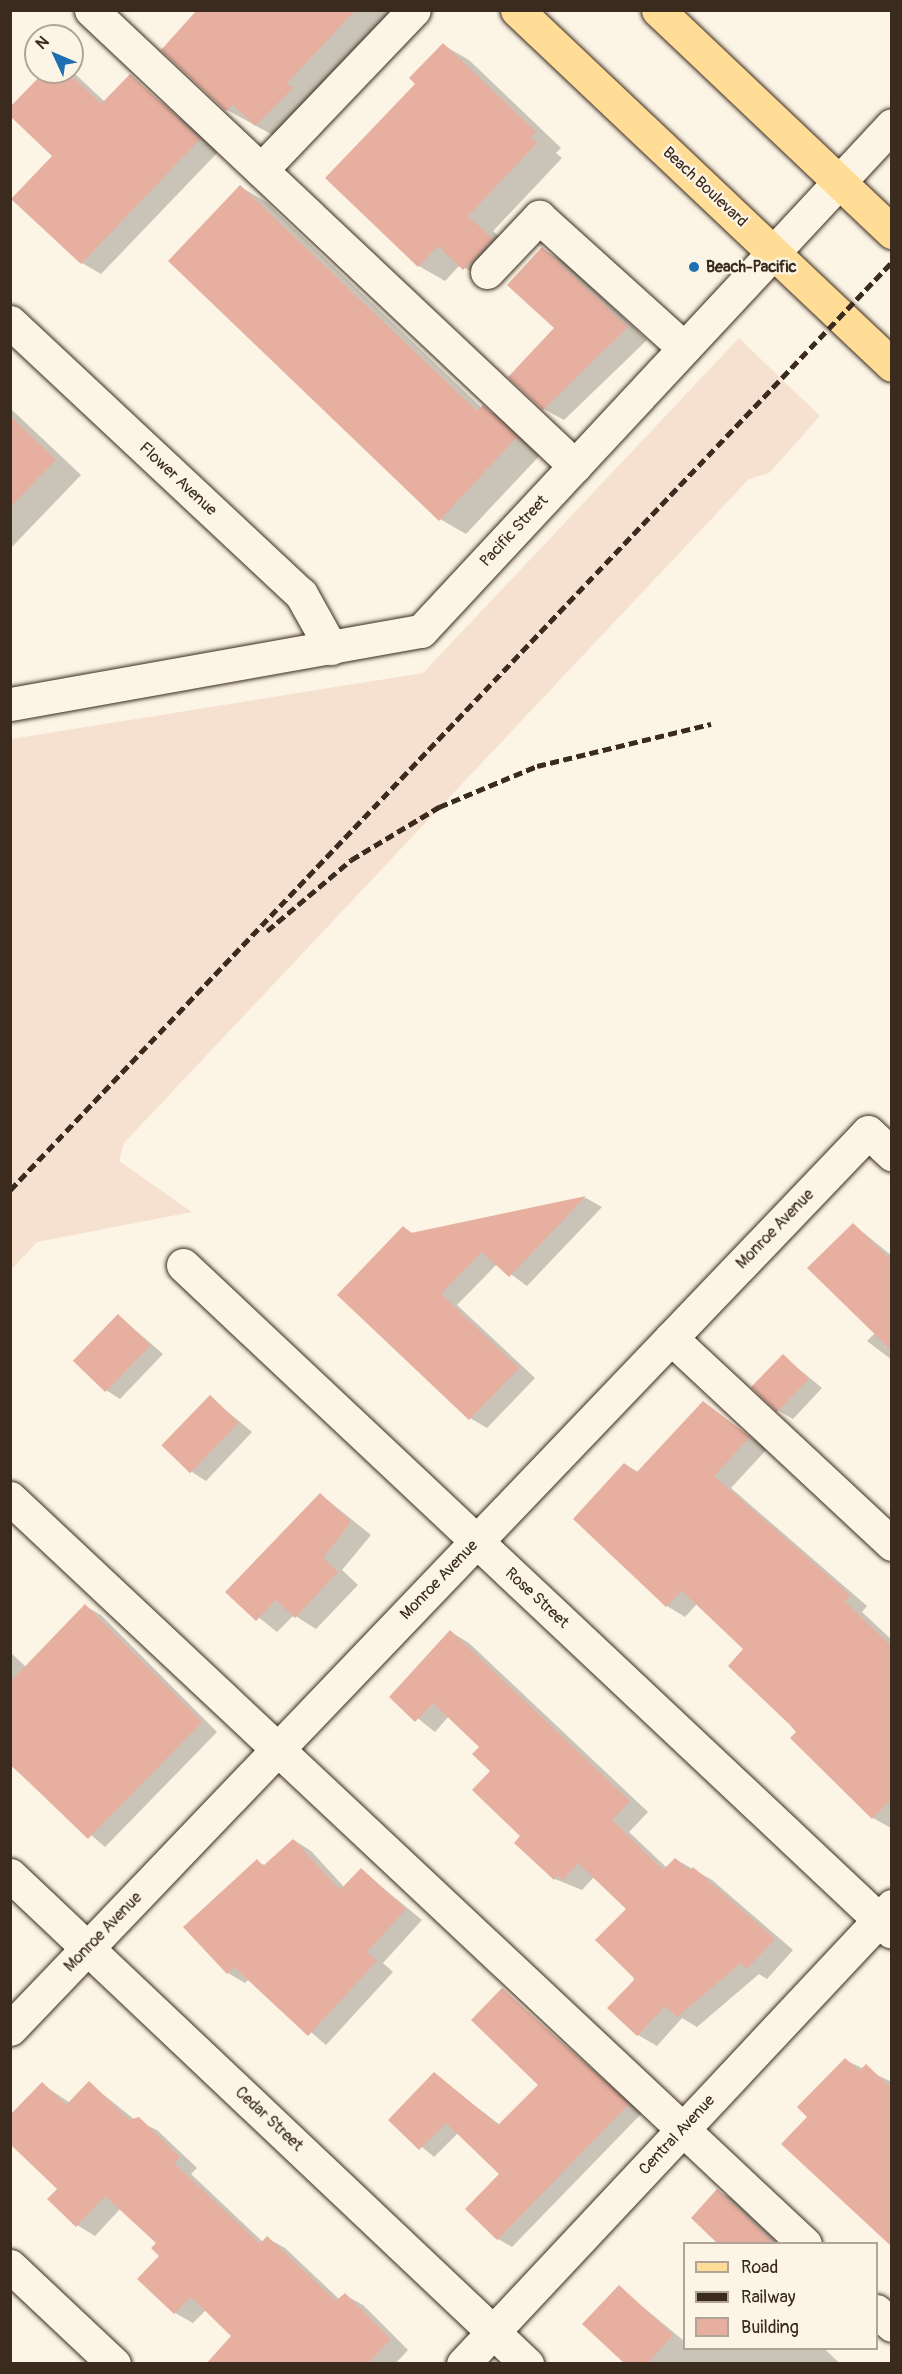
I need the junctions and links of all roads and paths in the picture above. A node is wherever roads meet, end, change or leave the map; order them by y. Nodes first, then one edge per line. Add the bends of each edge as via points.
1 (91, 10) edge
2 (414, 10) edge
3 (518, 10) edge
4 (658, 10) edge
5 (891, 125) edge
6 (261, 170) junction
7 (838, 182) junction
8 (891, 232) edge
9 (773, 252) junction
10 (487, 272) dead end
11 (10, 322) edge
12 (684, 348) junction
13 (891, 365) edge
14 (575, 465) junction
15 (331, 648) junction
16 (10, 704) edge
17 (891, 1154) edge
18 (183, 1265) dead end
19 (671, 1338) junction
20 (10, 1498) edge
21 (477, 1541) junction
22 (891, 1544) edge
23 (278, 1749) junction
24 (10, 1875) edge
25 (887, 1919) edge
26 (88, 1948) junction
27 (10, 2029) edge
28 (683, 2129) junction
29 (803, 2242) edge
30 (10, 2266) edge
31 (878, 2312) edge
32 (891, 2325) edge
33 (493, 2331) junction
34 (114, 2364) edge
35 (463, 2364) edge
36 (527, 2364) edge

1 - 6 street
2 - 6 street
3 - 9 main road, Beach Boulevard
4 - 7 main road
5 - 7 street, Pacific Street
6 - 14 street
7 - 8 main road
7 - 9 street, Pacific Street
9 - 12 street, Pacific Street
9 - 13 main road, Beach Boulevard
10 - 12 street via 539,217
11 - 15 street, Flower Avenue via 301,594
12 - 14 street, Pacific Street
14 - 15 street, Pacific Street via 421,631
15 - 16 street, Pacific Street
17 - 19 street, Monroe Avenue via 868,1132
18 - 21 street, Rose Street
19 - 21 street, Monroe Avenue
19 - 22 street
20 - 23 street
21 - 23 street, Monroe Avenue
21 - 25 street, Rose Street
23 - 26 street, Monroe Avenue
23 - 28 street
24 - 26 street, Cedar Street
25 - 28 street, Central Avenue
26 - 27 street, Monroe Avenue
26 - 33 street, Cedar Street
28 - 29 street
28 - 33 street, Central Avenue
30 - 34 street
31 - 32 street
33 - 35 street, Central Avenue
33 - 36 street, Cedar Street

